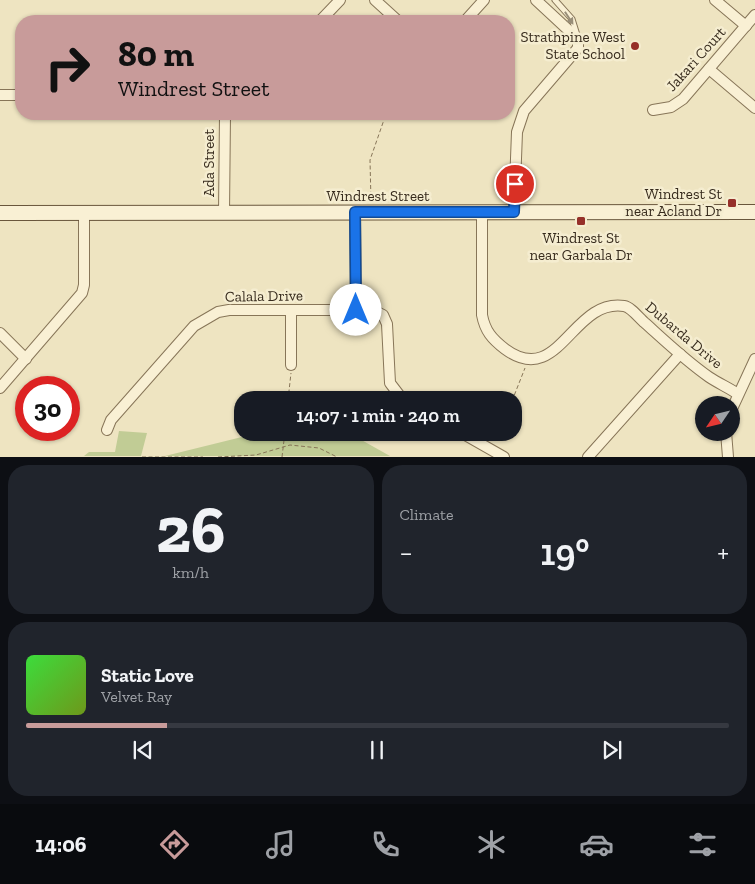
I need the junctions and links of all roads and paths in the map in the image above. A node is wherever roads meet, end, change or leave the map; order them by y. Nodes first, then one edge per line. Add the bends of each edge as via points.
1 (340, 0) edge
2 (375, 0) edge
3 (484, 0) edge
4 (536, 0) edge
5 (555, 0) edge
6 (715, 0) edge
7 (326, 15) edge
8 (391, 15) edge
9 (470, 15) edge
10 (755, 15) edge
11 (746, 26) junction
12 (578, 39) junction
13 (709, 69) junction
14 (0, 95) edge
15 (15, 95) edge
16 (755, 108) edge
17 (653, 110) dead end
18 (225, 120) edge
19 (384, 120) edge
20 (370, 205) dead end
21 (355, 212) junction
22 (514, 212) junction
23 (755, 212) edge
24 (0, 213) edge
25 (84, 213) junction
26 (224, 213) junction
27 (482, 213) junction
28 (356, 310) junction
29 (292, 311) junction
30 (0, 333) edge
31 (680, 354) junction
32 (26, 359) junction
33 (755, 359) edge
34 (291, 365) joint
35 (526, 365) dead end
36 (0, 388) edge
37 (289, 391) edge
38 (397, 391) edge
39 (516, 391) edge
40 (738, 394) joint
41 (107, 430) dead end
42 (284, 441) edge
43 (476, 441) edge
44 (727, 441) edge
45 (283, 446) junction
46 (142, 456) edge
47 (203, 456) edge
48 (218, 456) edge
49 (282, 456) edge
50 (337, 456) edge
51 (504, 456) edge
52 (588, 456) edge
53 (728, 456) edge

1 - 7 street
2 - 8 street
3 - 9 street
4 - 12 street
5 -> 12 lane via 572,19
6 - 11 street
10 - 11 street, Jakari Court
11 - 13 street, Jakari Court
12 - 22 street via 578,48 524,111 517,132
13 - 16 street
13 - 17 street, Jakari Court via 671,108
14 - 15 street
18 - 26 street, Ada Street
19 - 20 path via 370,160
21 - 26 street, Windrest Street
21 - 27 street, Windrest Street
21 - 28 street
22 - 23 street, Windrest Street
22 - 27 street, Windrest Street
24 - 25 street, Windrest Street
25 - 26 street, Windrest Street
25 - 32 street via 82,293
27 - 31 street, Dubarda Drive via 484,327 490,337 507,350 526,358 538,358 552,352 593,312 608,306 626,306
28 - 29 street, Calala Drive
28 - 38 street, Calala Drive via 371,310 383,315 387,324 390,383
29 - 34 street
29 - 41 street, Calala Drive via 229,310 205,318 194,326 111,420
30 - 32 street
31 - 40 street, Dubarda Drive via 709,378
31 - 52 street
32 - 36 street
33 - 40 street
34 - 37 path
35 - 39 path
42 - 45 path
43 - 51 street
44 - 53 street
45 - 48 path via 256,455
45 - 49 path
45 - 50 path via 319,448
46 - 47 path

